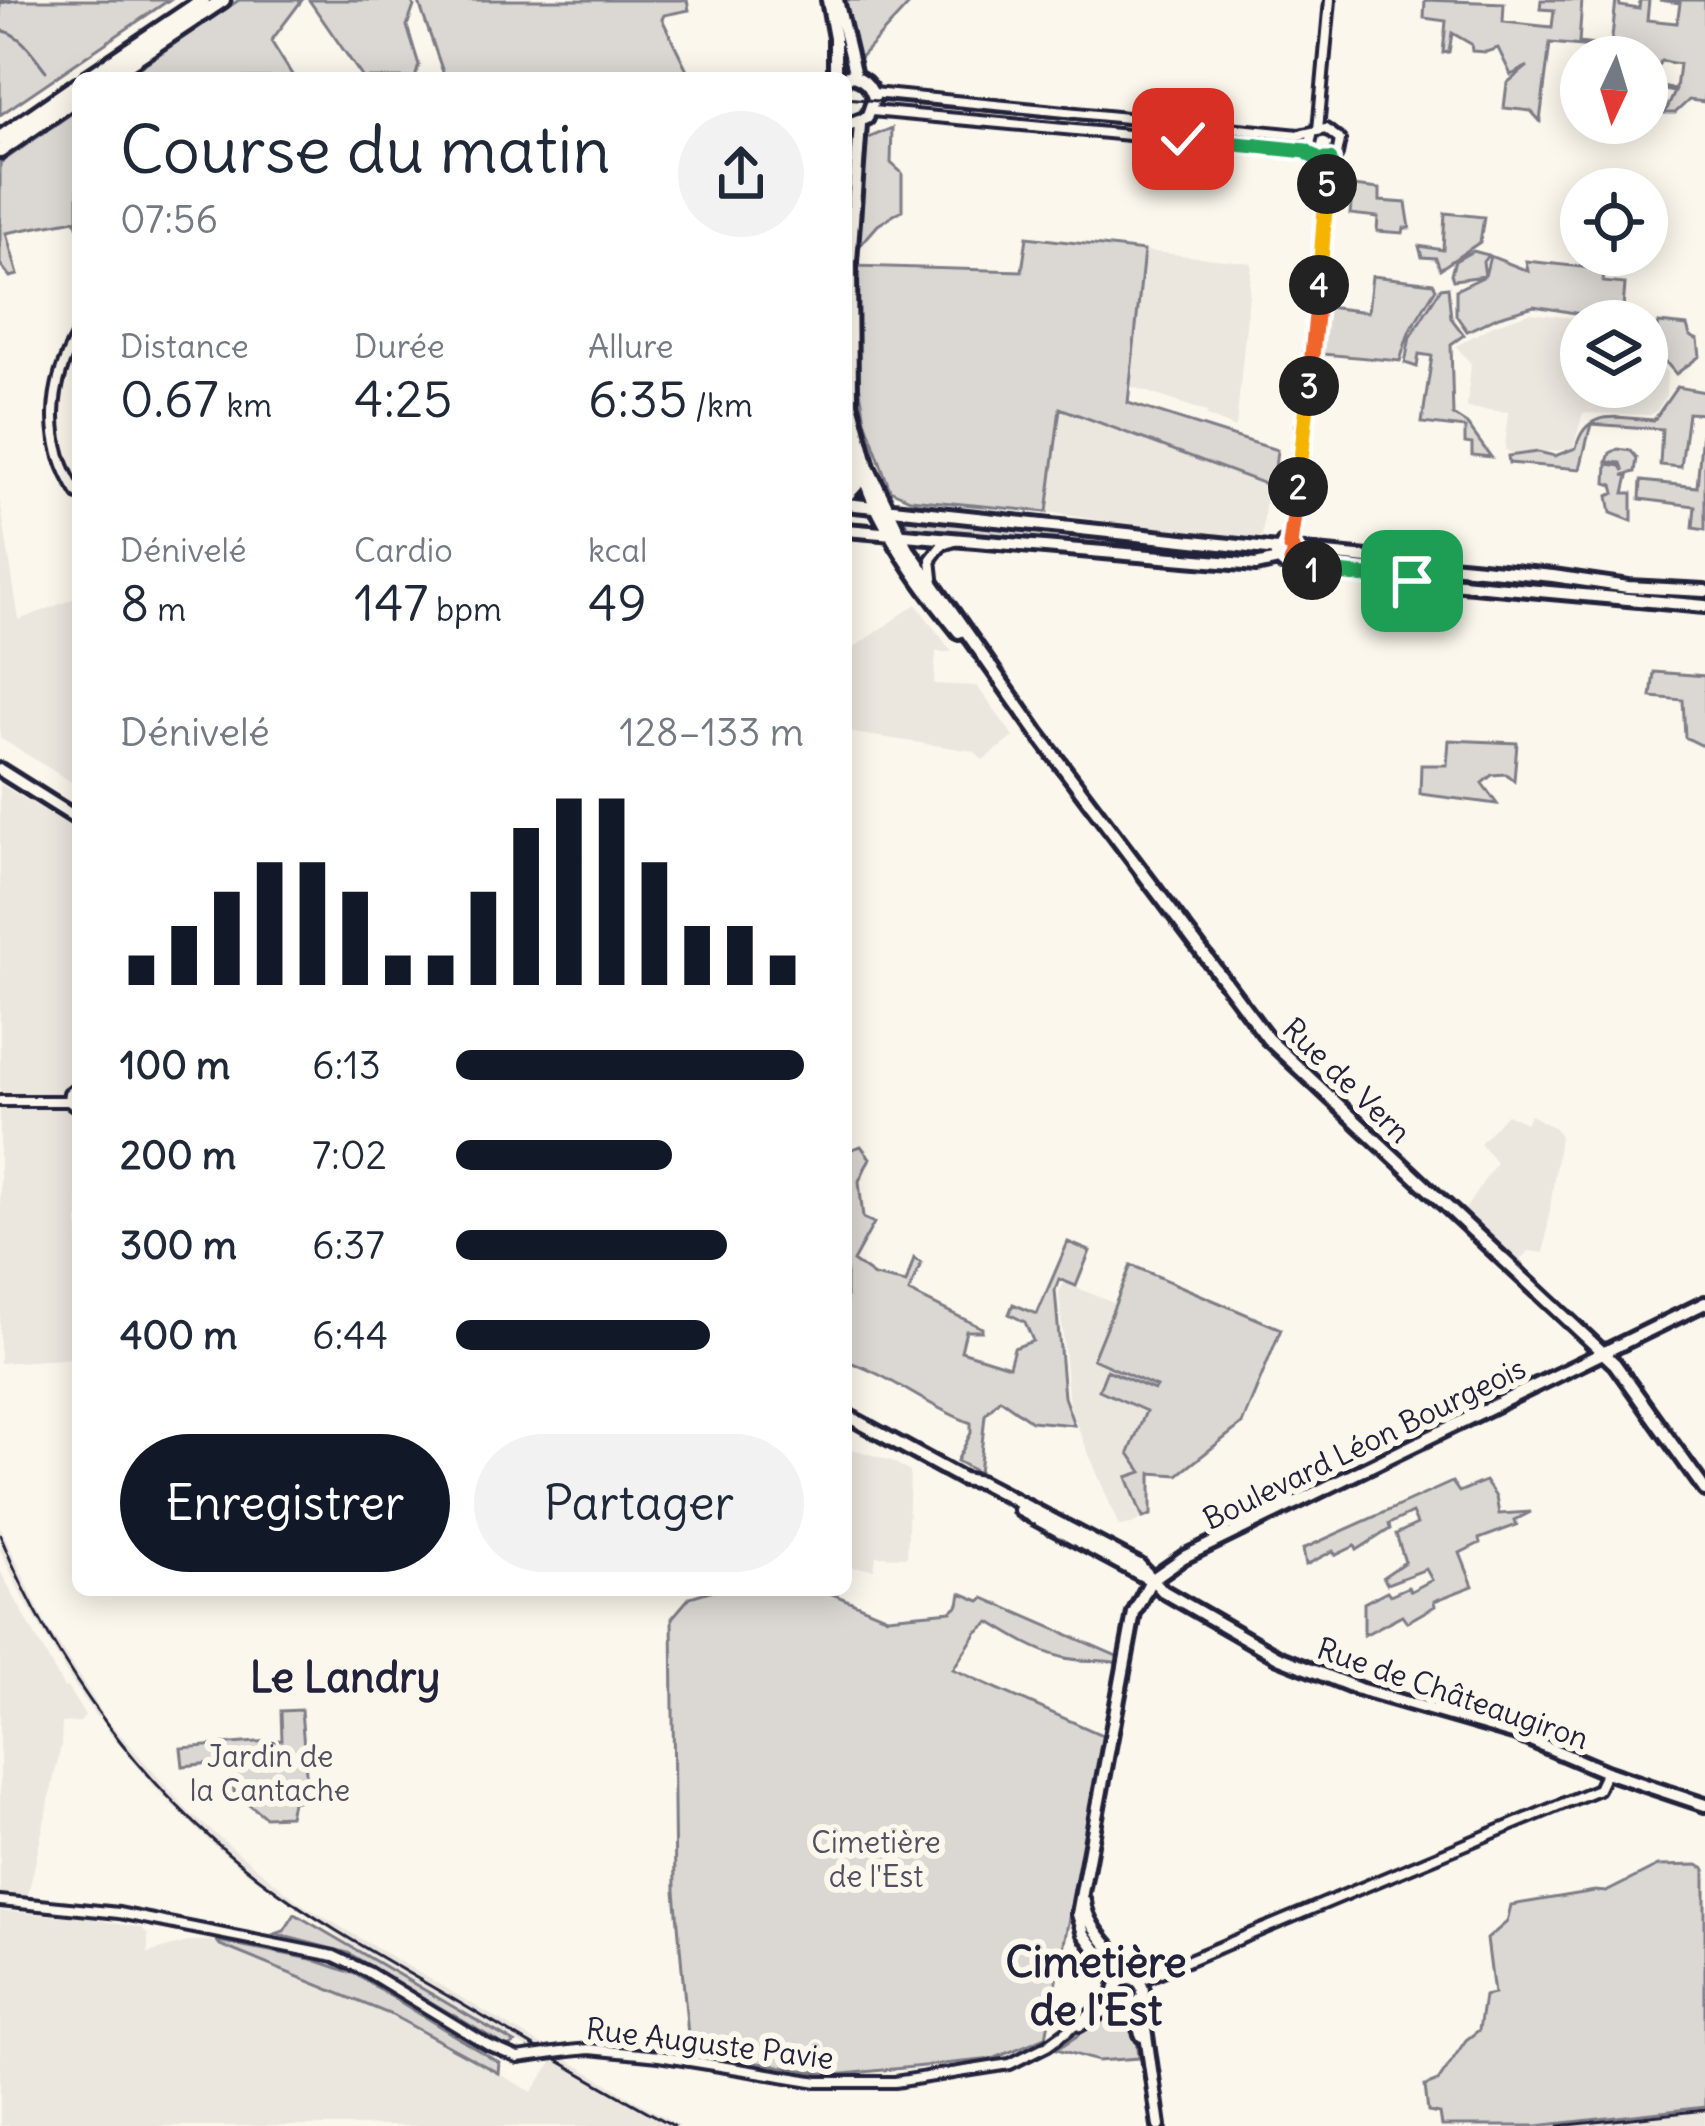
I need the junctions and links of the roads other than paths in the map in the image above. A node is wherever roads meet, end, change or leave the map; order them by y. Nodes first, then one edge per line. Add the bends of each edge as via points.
1 (203, 0) edge
2 (223, 0) edge
3 (832, 0) edge
4 (1330, 0) edge
5 (96, 72) edge
6 (115, 72) edge
7 (836, 72) edge
8 (852, 76) edge
9 (855, 76) junction
10 (72, 88) edge
11 (873, 93) junction
12 (72, 102) edge
13 (872, 111) junction
14 (860, 124) junction
15 (852, 125) edge
16 (1315, 133) junction
17 (0, 138) edge
18 (0, 152) edge
19 (1310, 152) junction
20 (1330, 160) junction
21 (852, 254) edge
22 (72, 344) edge
23 (852, 384) edge
24 (852, 442) edge
25 (72, 484) edge
26 (852, 502) edge
27 (880, 512) junction
28 (924, 512) junction
29 (852, 527) edge
30 (852, 530) edge
31 (894, 531) junction
32 (1099, 531) junction
33 (959, 539) junction
34 (1286, 552) junction
35 (1094, 553) junction
36 (935, 585) junction
37 (1705, 591) edge
38 (1705, 606) edge
39 (992, 671) junction
40 (0, 770) edge
41 (72, 815) edge
42 (72, 1091) edge
43 (0, 1100) edge
44 (68, 1101) junction
45 (72, 1104) edge
46 (1705, 1303) edge
47 (1601, 1353) junction
48 (852, 1415) edge
49 (1705, 1490) edge
50 (1150, 1580) junction
51 (1606, 1772) junction
52 (1705, 1804) edge
53 (1084, 1886) junction
54 (0, 1901) edge
55 (1136, 1979) junction
56 (1119, 1981) junction
57 (1126, 2002) junction
58 (1156, 2126) edge

1 - 5 highway
2 - 6 highway
3 - 7 main road
3 - 9 main road
4 - 16 street
8 - 9 main road
9 - 11 main road
10 - 17 highway
11 - 13 main road
11 - 16 street
12 - 18 highway
13 - 14 main road
13 - 19 street
14 - 15 main road
14 - 21 main road, Rue de Vern
16 - 19 street
16 - 20 street via 1330,130 1340,140
19 - 20 street
20 - 34 street
22 - 25 street via 54,400 54,434
23 - 27 main road, Rue de Vern
24 - 27 main road, Rue de Vern
26 - 27 main road
27 - 28 main road
27 - 29 main road
27 - 31 main road, Rue de Vern
28 - 31 main road via 905,515
28 - 32 main road
30 - 31 main road
31 - 33 main road
31 - 36 main road, Rue de Vern
31 - 39 main road, Rue de Vern
32 - 34 main road
32 - 35 street via 1084,539
33 - 35 main road
33 - 36 street via 931,559
34 - 35 main road via 1256,565
34 - 37 main road
34 - 38 main road via 1307,570
36 - 39 main road, Rue de Vern
39 - 47 main road, Rue de Vern via 1268,1040
40 - 41 main road
42 - 44 street
43 - 44 street
44 - 45 street
46 - 47 main road, Boulevard Léon Bourgeois
47 - 49 main road, Rue de Vern
47 - 50 main road, Boulevard Léon Bourgeois
48 - 50 main road, Rue de Châteaugiron via 1127,1558
50 - 51 main road, Rue de Châteaugiron via 1324,1677 1516,1734
50 - 53 main road via 1136,1607
51 - 52 main road, Rue de Châteaugiron
51 - 55 street via 1598,1789
53 - 55 main road via 1088,1918
53 - 56 main road via 1081,1930
54 - 57 street, Rue Auguste Pavie, bridge via 119,1913 334,1956 518,2058 589,2049 874,2083 1010,2064
55 - 56 main road
55 - 57 main road via 1143,1992
56 - 57 main road
57 - 58 main road via 1144,2047

